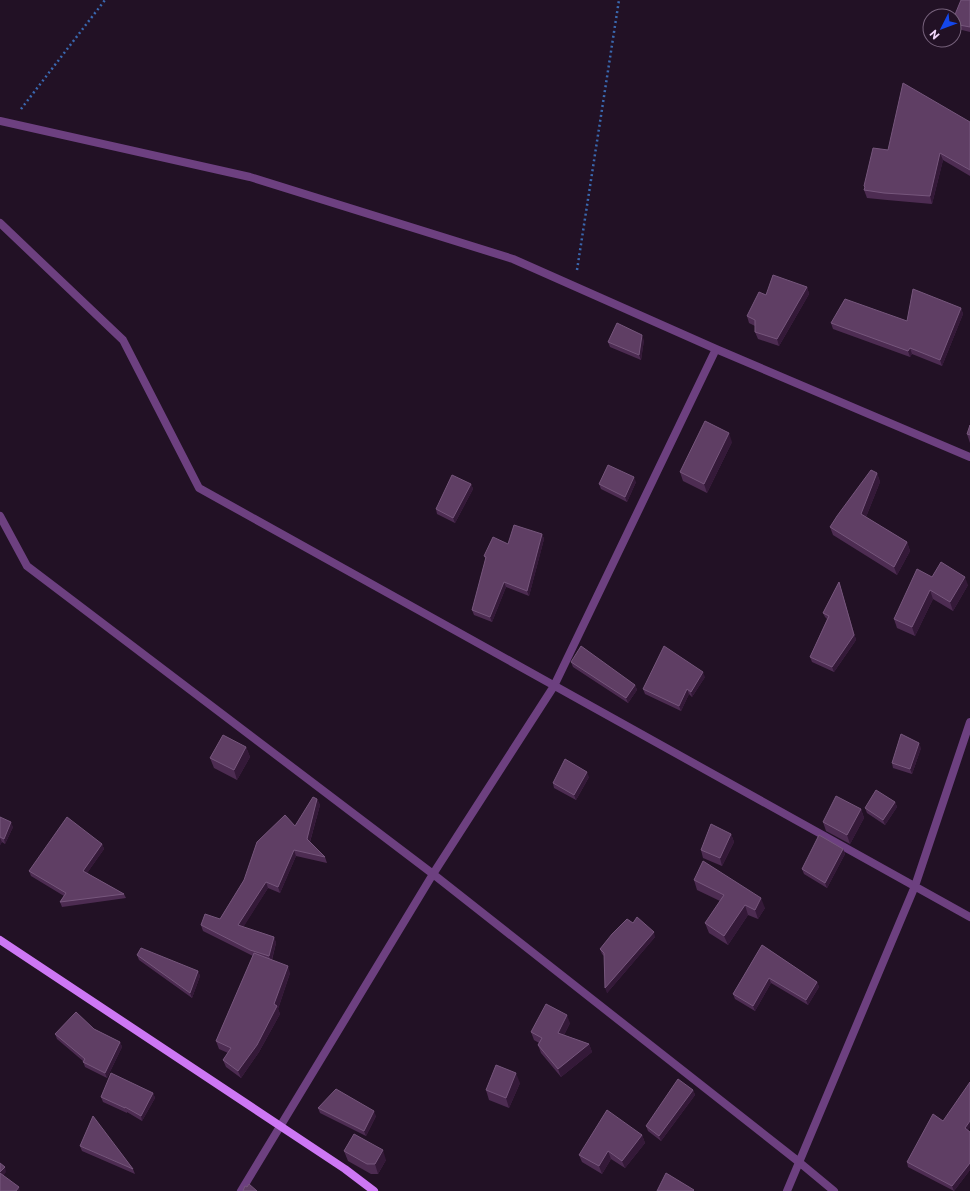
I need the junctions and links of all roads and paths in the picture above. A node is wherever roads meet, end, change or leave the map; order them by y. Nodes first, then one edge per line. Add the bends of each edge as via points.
1 (105, 0) edge
2 (619, 0) edge
3 (0, 121) edge
4 (10, 124) junction
5 (0, 223) edge
6 (574, 286) junction
7 (716, 350) junction
8 (970, 457) edge
9 (0, 516) edge
10 (554, 686) junction
11 (970, 722) edge
12 (433, 874) junction
13 (915, 886) junction
14 (970, 917) edge
15 (0, 940) edge
16 (280, 1126) junction
17 (799, 1162) junction
18 (241, 1191) edge
19 (374, 1191) edge
20 (787, 1191) edge
21 (834, 1191) edge

1 - 4 path
2 - 6 path
3 - 4 street
4 - 6 street via 250,177 513,259
5 - 10 street via 123,340 199,488
6 - 7 street
7 - 8 street
7 - 10 street
9 - 12 street via 27,566
10 - 12 street
10 - 13 street
11 - 13 street
12 - 16 street
12 - 17 street
13 - 14 street
13 - 17 street
15 - 16 main road
16 - 18 street
16 - 19 main road
17 - 20 street
17 - 21 street

